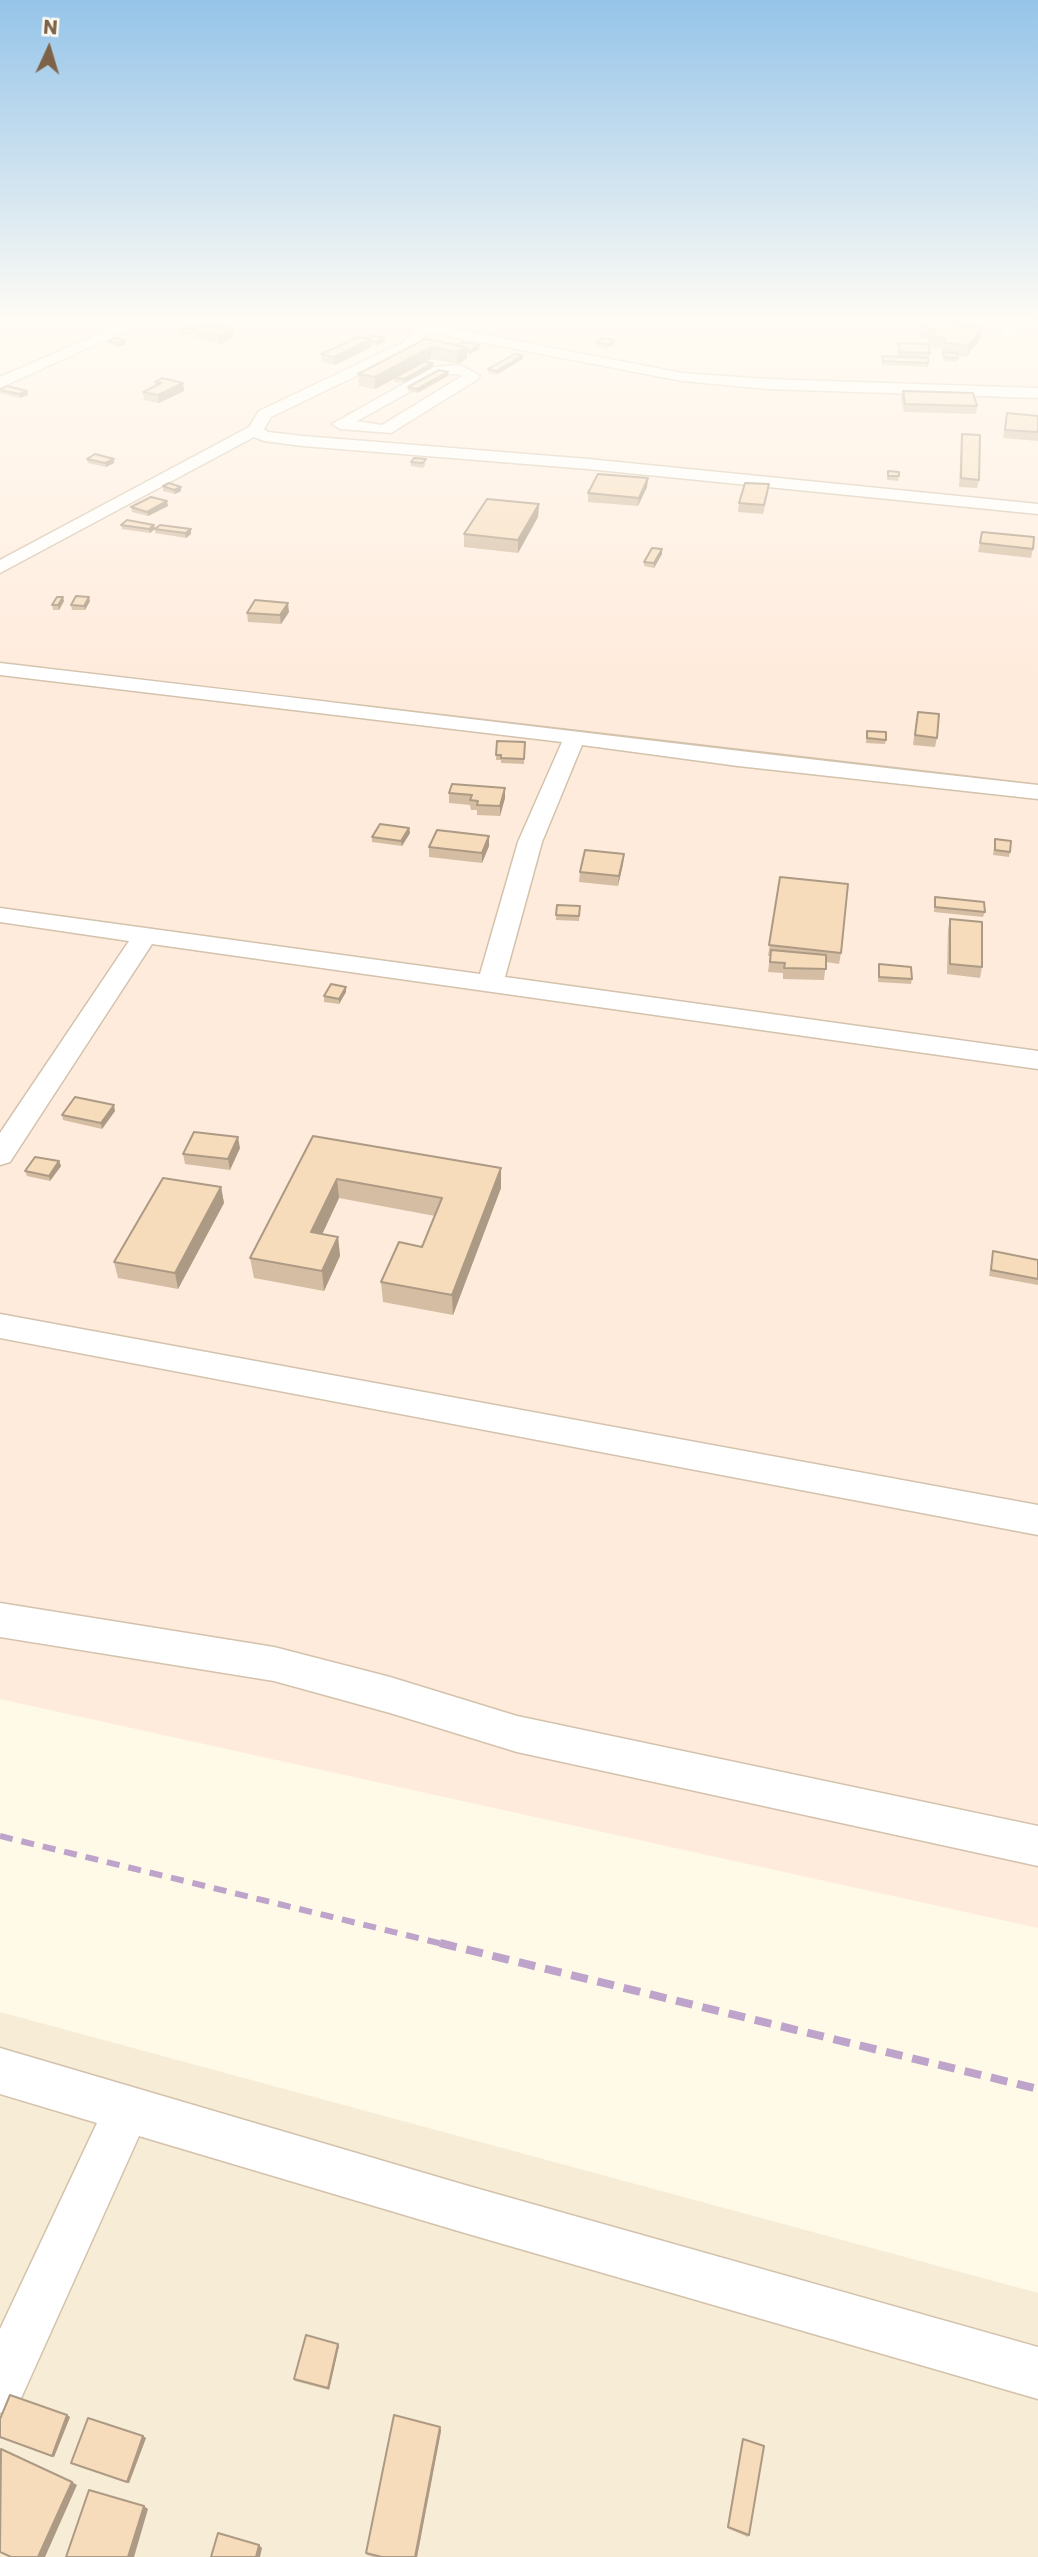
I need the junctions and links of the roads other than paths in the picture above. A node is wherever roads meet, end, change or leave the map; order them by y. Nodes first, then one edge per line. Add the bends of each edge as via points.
1 (235, 441) edge
2 (307, 441) edge
3 (1038, 509) edge
4 (0, 567) edge
5 (0, 669) edge
6 (574, 739) junction
7 (1038, 792) edge
8 (0, 915) edge
9 (144, 937) junction
10 (491, 982) junction
11 (1038, 1060) edge
12 (0, 1155) edge
13 (0, 1326) edge
14 (1038, 1520) edge
15 (0, 1620) edge
16 (1038, 1846) edge
17 (0, 2071) edge
18 (128, 2108) junction
19 (1038, 2373) edge
20 (0, 2387) edge

1 - 4 street
2 - 3 street via 733,477
5 - 6 street
6 - 7 street
6 - 10 street via 530,842
8 - 9 street
9 - 10 street
9 - 12 street
10 - 11 street
13 - 14 street
15 - 16 street via 274,1664 517,1734
17 - 18 street
18 - 19 street
18 - 20 street

